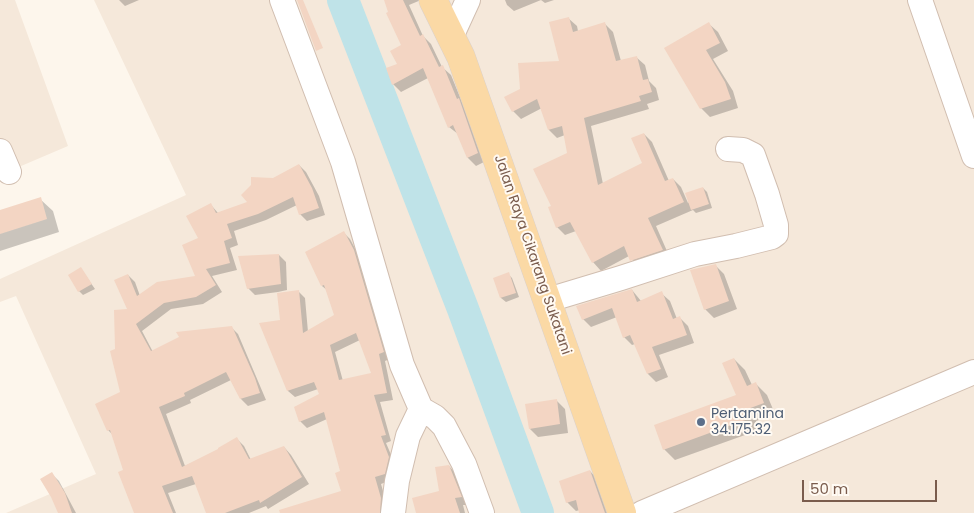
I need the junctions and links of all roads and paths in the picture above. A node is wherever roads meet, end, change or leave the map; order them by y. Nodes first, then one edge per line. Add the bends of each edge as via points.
1 (282, 0) edge
2 (433, 0) edge
3 (468, 0) edge
4 (920, 0) edge
5 (451, 37) junction
6 (728, 149) dead end
7 (974, 156) edge
8 (548, 300) junction
9 (974, 372) edge
10 (421, 410) junction
11 (393, 513) edge
12 (482, 513) edge
13 (626, 513) edge

1 - 10 street via 343,162 402,365
2 - 5 main road, Jalan Raya Cikarang Sukatani
3 - 5 street
4 - 7 street
5 - 8 main road, Jalan Raya Cikarang Sukatani
6 - 8 street via 743,150 753,155 767,194 776,234 694,254
8 - 13 main road, Jalan Raya Cikarang Sukatani
9 - 13 street
10 - 11 street via 408,436
10 - 12 street via 444,426 464,464

